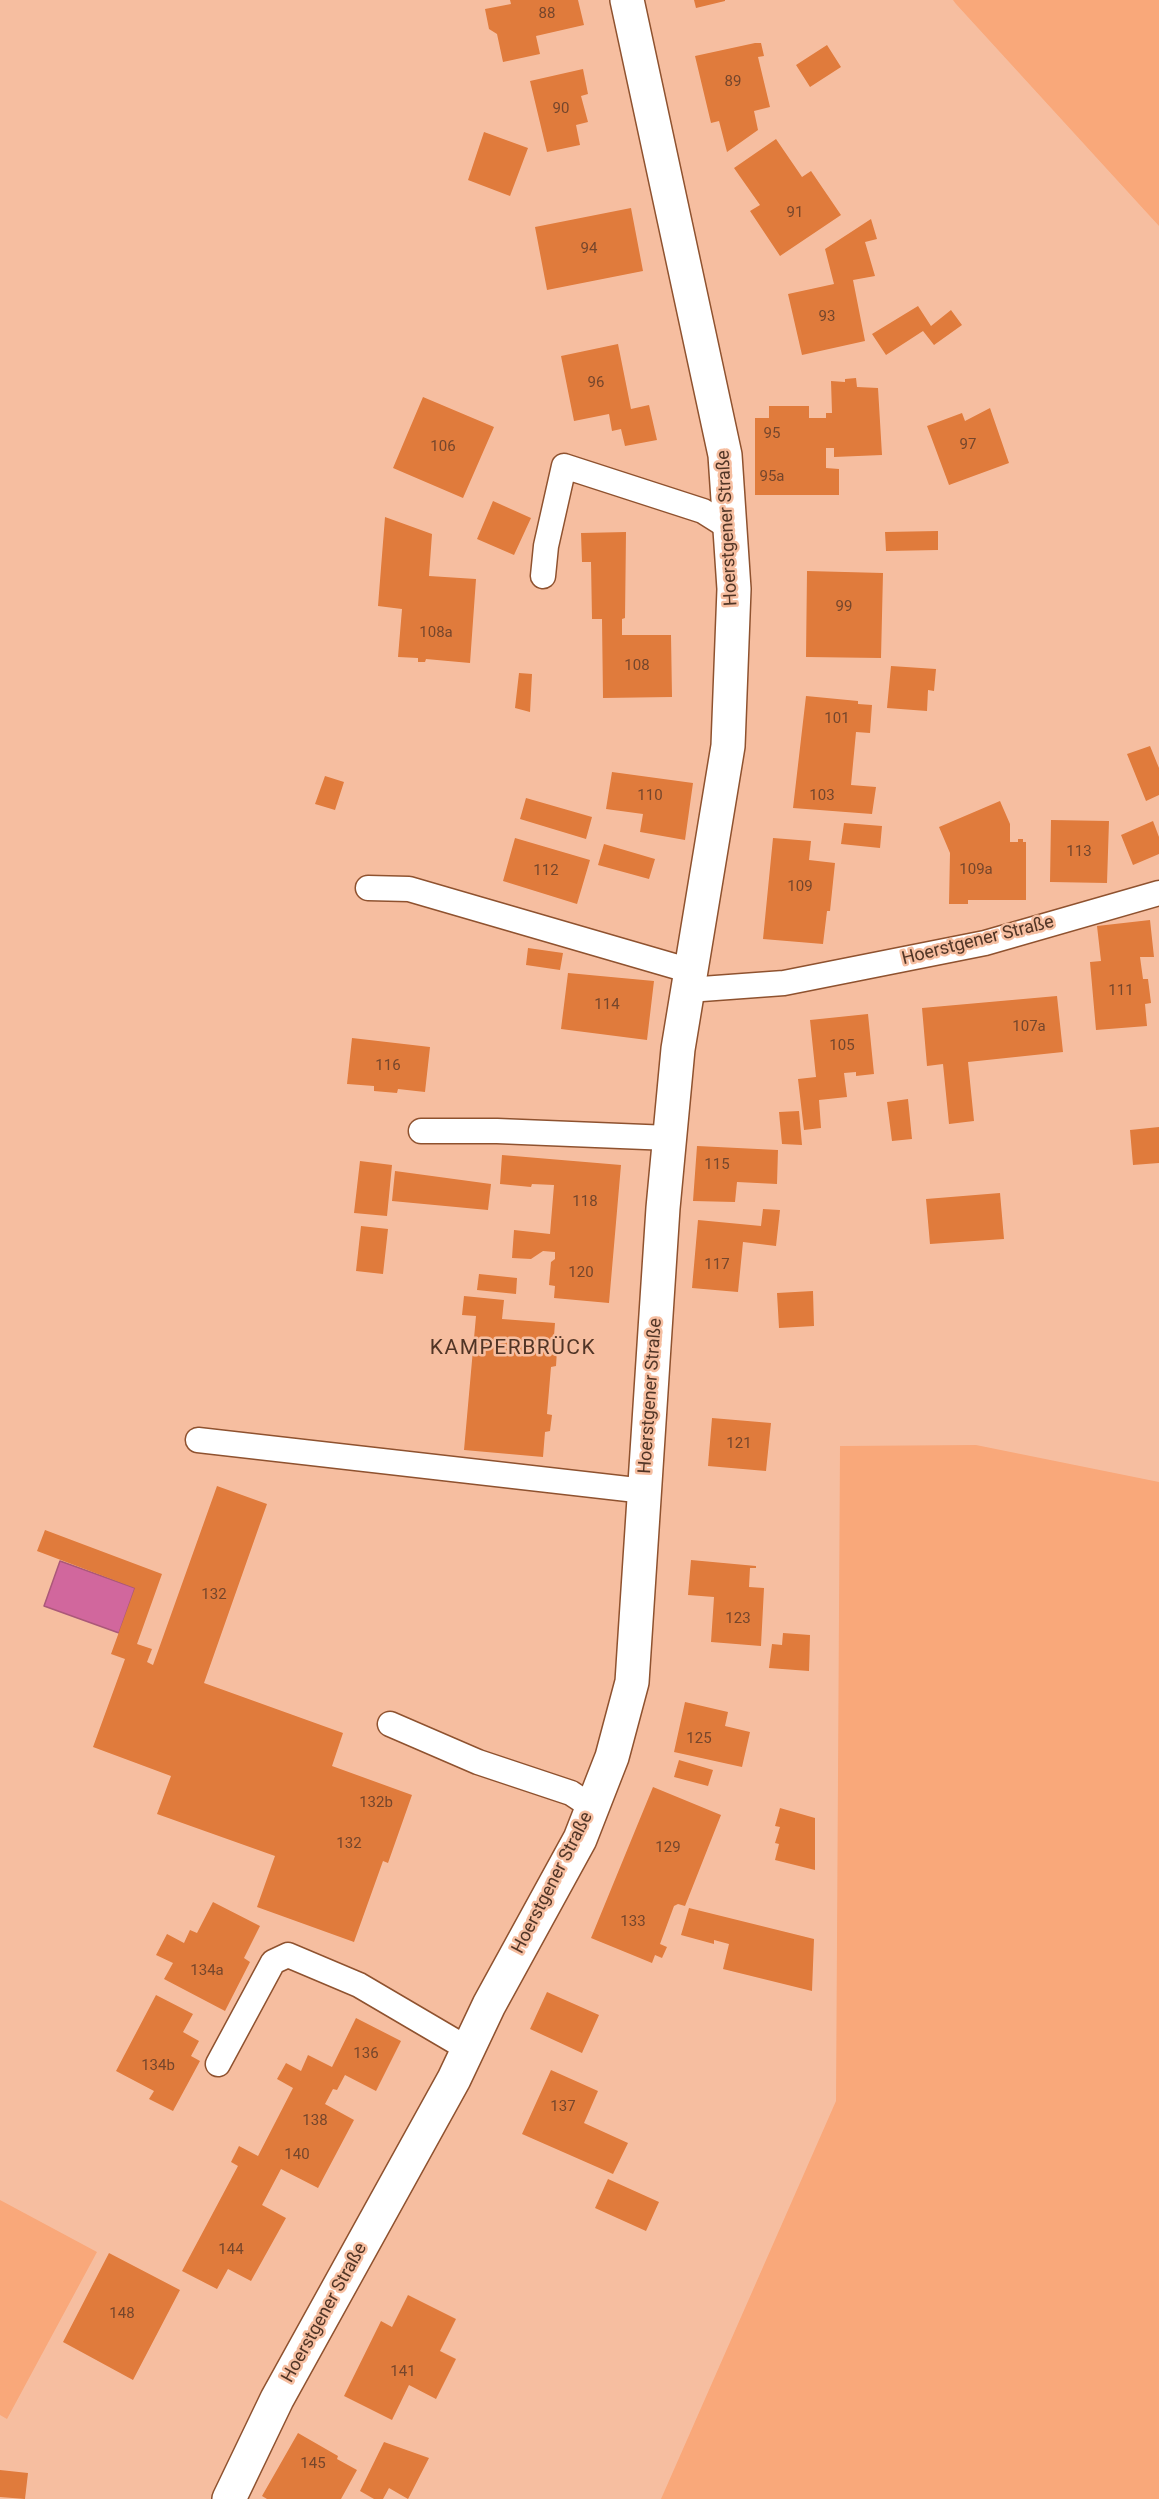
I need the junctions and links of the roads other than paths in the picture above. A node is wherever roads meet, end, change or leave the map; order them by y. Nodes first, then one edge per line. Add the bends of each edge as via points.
1 (627, 0) edge
2 (730, 528) junction
3 (543, 576) dead end
4 (368, 888) dead end
5 (1159, 893) edge
6 (689, 980) junction
7 (421, 1131) dead end
8 (670, 1138) junction
9 (198, 1440) dead end
10 (645, 1491) junction
11 (390, 1724) dead end
12 (592, 1807) junction
13 (468, 2049) junction
14 (218, 2064) dead end
15 (229, 2499) edge

1 - 2 main road, Hoerstgener Straße via 725,455
2 - 3 lane via 703,511 564,466
2 - 6 main road, Hoerstgener Straße via 734,589 728,746
4 - 6 lane via 409,890
5 - 6 lane, Hoerstgener Straße via 974,945 784,983
6 - 8 main road, Hoerstgener Straße
7 - 8 lane
8 - 10 main road, Hoerstgener Straße
9 - 10 lane
10 - 12 main road, Hoerstgener Straße via 632,1682 612,1757
11 - 12 lane via 478,1762 571,1793
12 - 13 main road, Hoerstgener Straße via 579,1839
13 - 14 lane via 359,1985 288,1955 273,1962
13 - 15 main road, Hoerstgener Straße via 277,2399

